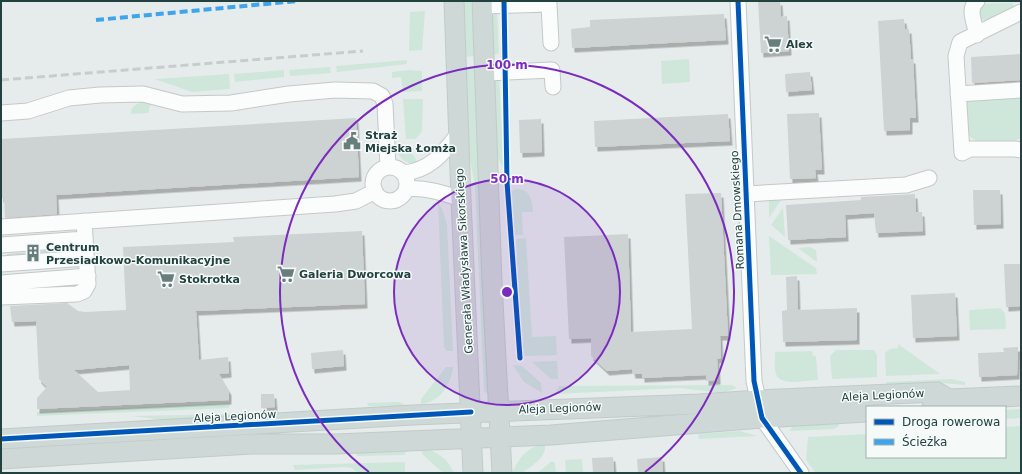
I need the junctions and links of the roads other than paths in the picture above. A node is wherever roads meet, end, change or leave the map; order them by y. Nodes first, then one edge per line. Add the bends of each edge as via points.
1 (454, 1) edge
2 (738, 1) edge
3 (977, 1) edge
4 (482, 4) edge
5 (1019, 8) edge
6 (978, 35) junction
7 (550, 43) dead end
8 (485, 73) junction
9 (553, 87) dead end
10 (1021, 90) edge
11 (958, 94) junction
12 (1, 113) edge
13 (458, 134) junction
14 (1021, 150) edge
15 (388, 167) junction
16 (403, 173) junction
17 (929, 178) dead end
18 (406, 189) junction
19 (375, 190) junction
20 (746, 194) junction
21 (461, 199) junction
22 (84, 221) junction
23 (1, 227) edge
24 (85, 239) junction
25 (1, 245) edge
26 (86, 258) junction
27 (1, 264) edge
28 (88, 276) junction
29 (1, 283) edge
30 (1, 297) edge
31 (1021, 396) edge
32 (949, 399) junction
33 (759, 400) junction
34 (934, 406) edge
35 (499, 411) junction
36 (471, 412) junction
37 (866, 412) edge
38 (762, 418) junction
39 (500, 438) junction
40 (1, 439) edge
41 (472, 439) junction
42 (1, 459) edge
43 (474, 473) edge
44 (502, 473) edge
45 (801, 473) edge

1 - 13 main road, Generała Władysława Sikorskiego
2 - 20 street, Romana Dmowskiego
3 - 6 street via 971,11
4 - 7 street via 549,4
4 - 8 main road
5 - 6 street
6 - 11 street via 960,42 957,48
8 - 9 street via 552,70
8 - 35 main road
10 - 11 street
11 - 14 street via 962,153 970,149
12 - 15 street via 28,111 69,98 100,95 143,94 182,104 230,103 336,90 373,91 382,96 385,104
13 - 16 street via 441,157 417,171
13 - 21 main road, Generała Władysława Sikorskiego
15 - 16 street via 399,169
15 - 19 street via 375,176
16 - 18 street via 407,183
17 - 20 street via 906,185
18 - 19 street via 400,198 390,201 379,197
18 - 21 street via 431,190
19 - 22 street via 356,200 335,204
20 - 33 street, Romana Dmowskiego via 754,381
21 - 36 main road, Generała Władysława Sikorskiego
22 - 23 street
22 - 24 street
24 - 25 street
24 - 26 street
26 - 27 street
26 - 28 street
28 - 29 street
28 - 30 street via 86,289 77,294
31 - 32 main road, Aleja Legionów
32 - 33 main road, Aleja Legionów via 937,392
32 - 34 main road, Aleja Legionów
33 - 35 main road, Aleja Legionów
33 - 38 street, Romana Dmowskiego
35 - 36 main road, Aleja Legionów
35 - 39 main road
36 - 40 main road, Aleja Legionów
36 - 41 main road, Generała Władysława Sikorskiego
37 - 38 main road, Aleja Legionów
38 - 39 main road, Aleja Legionów
38 - 45 street
39 - 41 main road, Aleja Legionów
39 - 44 main road
41 - 42 main road, Aleja Legionów via 252,444
41 - 43 main road, Generała Władysława Sikorskiego

